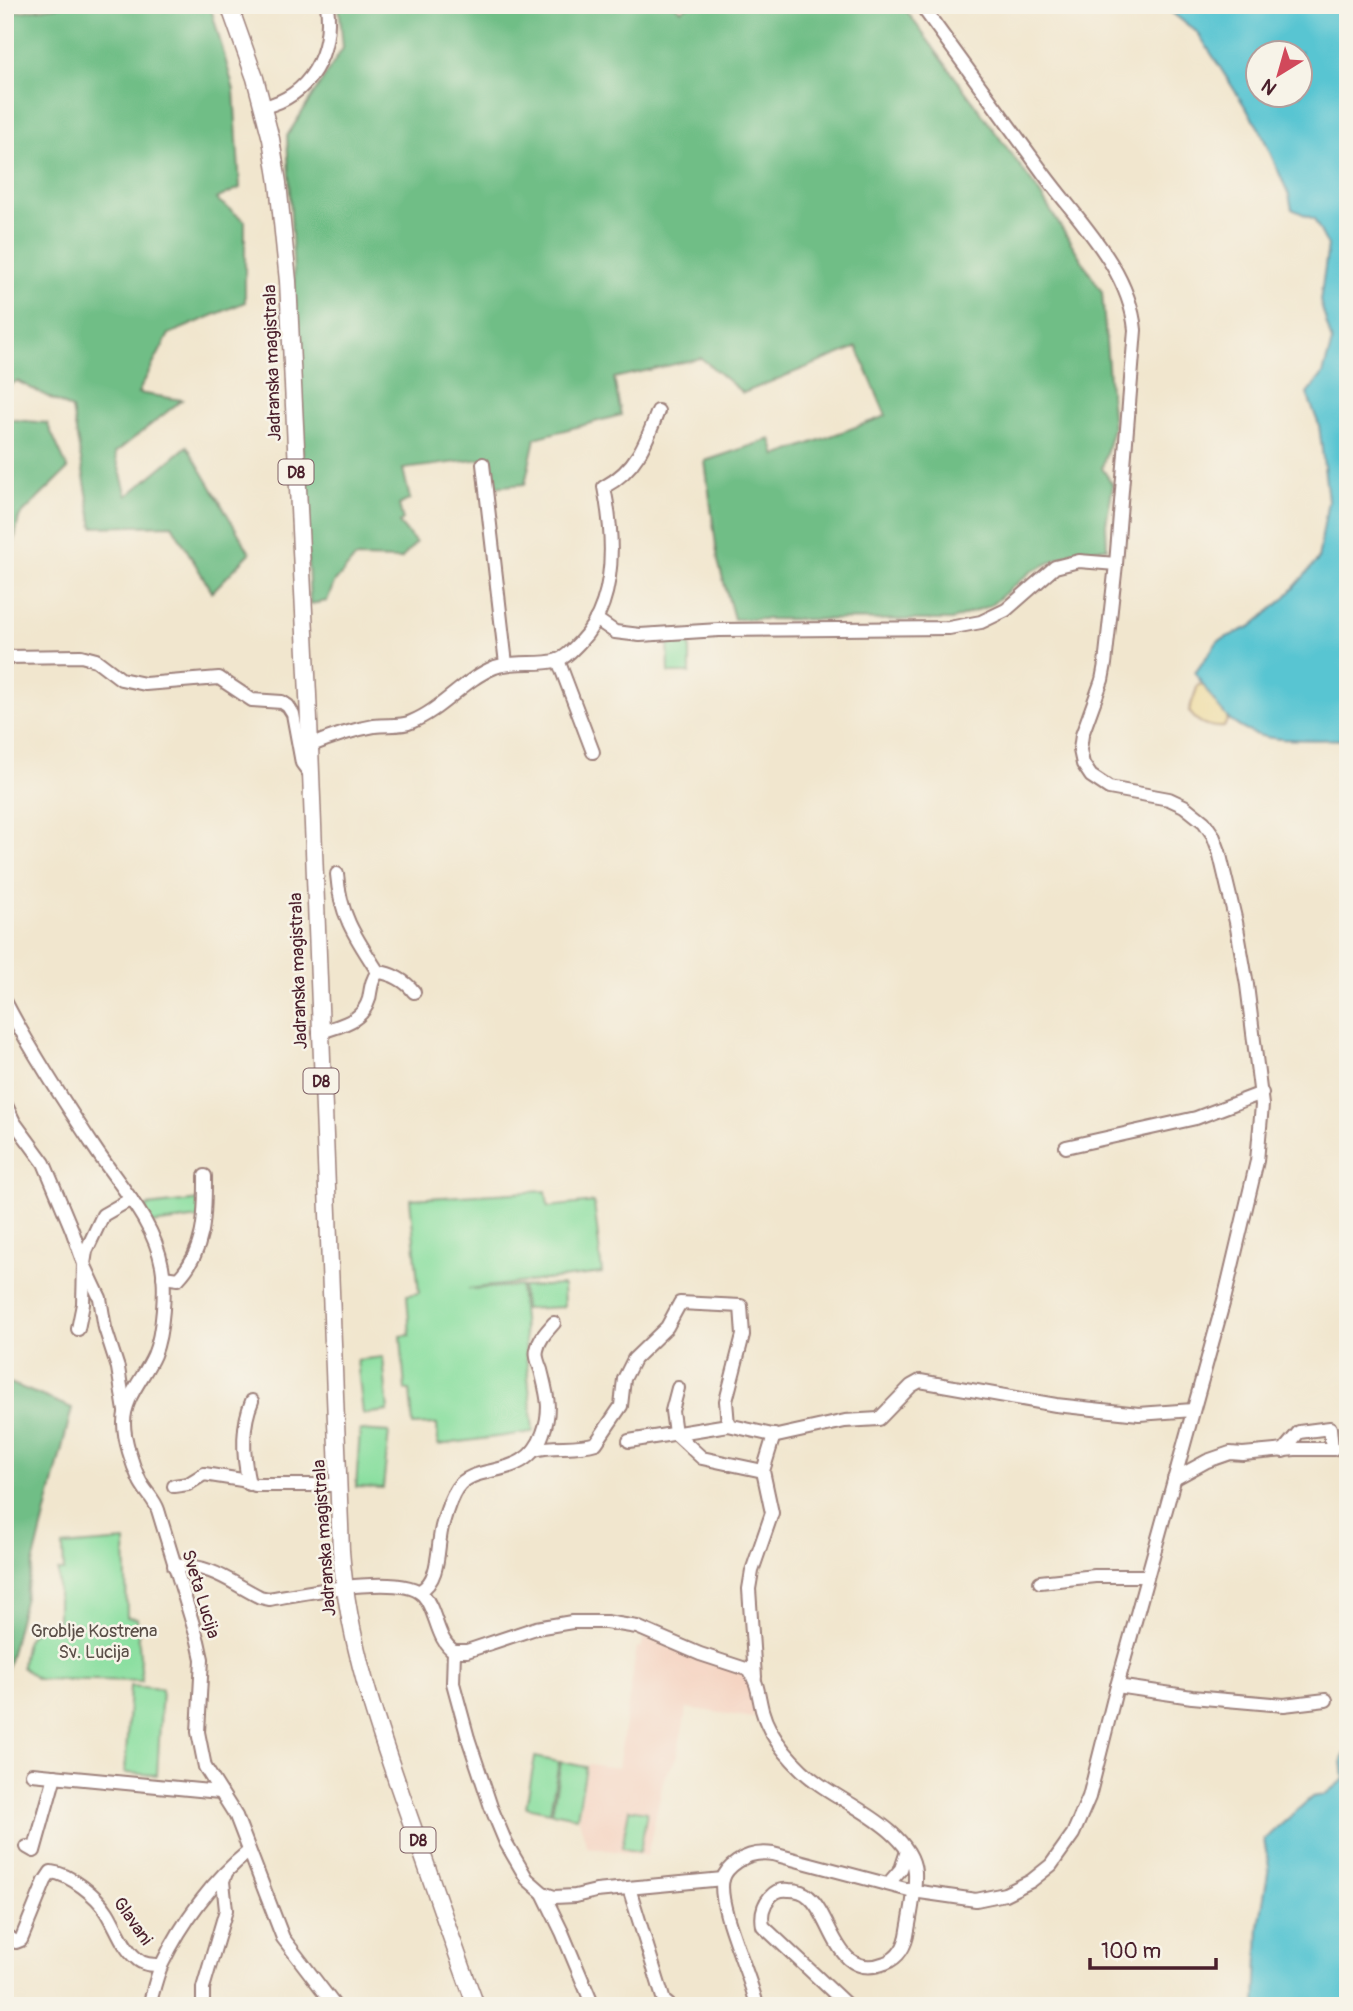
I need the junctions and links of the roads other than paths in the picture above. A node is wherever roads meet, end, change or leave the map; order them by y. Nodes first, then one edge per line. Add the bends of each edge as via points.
1 (229, 5) edge
2 (327, 5) edge
3 (921, 5) edge
4 (263, 107) junction
5 (658, 411) dead end
6 (483, 464) dead end
7 (1116, 564) junction
8 (596, 619) junction
9 (5, 657) edge
10 (558, 660) junction
11 (506, 664) junction
12 (309, 746) junction
13 (593, 752) dead end
14 (310, 774) junction
15 (337, 874) dead end
16 (378, 972) junction
17 (414, 992) dead end
18 (5, 1001) edge
19 (319, 1033) junction
20 (1262, 1093) junction
21 (5, 1103) edge
22 (1066, 1147) dead end
23 (205, 1176) dead end
24 (131, 1199) junction
25 (83, 1264) junction
26 (163, 1277) junction
27 (554, 1323) dead end
28 (78, 1329) dead end
29 (678, 1388) dead end
30 (252, 1401) dead end
31 (1194, 1410) junction
32 (125, 1411) junction
33 (728, 1425) junction
34 (676, 1433) junction
35 (775, 1435) junction
36 (629, 1441) dead end
37 (534, 1450) junction
38 (1283, 1451) junction
39 (763, 1471) junction
40 (1174, 1479) junction
41 (249, 1484) junction
42 (339, 1485) junction
43 (174, 1486) dead end
44 (174, 1566) junction
45 (1147, 1576) junction
46 (1040, 1582) dead end
47 (344, 1588) junction
48 (419, 1591) junction
49 (454, 1651) junction
50 (755, 1678) junction
51 (1116, 1686) junction
52 (1326, 1700) dead end
53 (32, 1774) dead end
54 (55, 1776) junction
55 (220, 1792) junction
56 (27, 1847) dead end
57 (249, 1851) junction
58 (907, 1851) junction
59 (723, 1879) junction
60 (888, 1884) junction
61 (629, 1888) junction
62 (913, 1891) junction
63 (543, 1893) junction
64 (5, 1936) edge
65 (161, 1965) junction
66 (149, 2006) edge
67 (203, 2006) edge
68 (335, 2006) edge
69 (476, 2006) edge
70 (593, 2006) edge
71 (670, 2006) edge
72 (757, 2006) edge
73 (848, 2006) edge

1 - 4 main road, Jadranska magistrala / D8
2 - 4 street via 325,45 316,69 291,97
3 - 7 street via 1096,242 1128,294 1135,330
4 - 12 main road, Jadranska magistrala / D8 via 278,183 288,281
5 - 8 street via 636,460 604,487 611,566
6 - 11 street
7 - 8 street via 1079,561 1055,568 1006,610 981,622 949,628 640,635 615,632
7 - 20 street via 1105,664 1082,734 1081,757 1087,771 1102,785 1177,803 1198,816 1213,835 1236,922
8 - 10 street via 583,639
9 - 14 street via 80,656 96,660 121,679 145,684 219,678 252,700 282,702 293,714 302,763
10 - 11 street
10 - 13 street
11 - 12 street via 471,679 410,723 348,731
12 - 14 main road, Jadranska magistrala / D8
14 - 19 main road, Jadranska magistrala / D8
15 - 16 street via 348,926
16 - 17 street via 404,982
16 - 19 street via 362,1012 348,1023
18 - 24 street via 93,1146
19 - 42 main road, Jadranska magistrala / D8
20 - 22 street via 1196,1118
20 - 31 street via 1257,1161
21 - 25 street, Sveta Lucija via 44,1163
23 - 26 street via 201,1241 178,1279
24 - 25 street, Sveta Lucija via 100,1219
24 - 26 street via 153,1236
25 - 28 street, Sveta Lucija
25 - 32 street, Sveta Lucija via 100,1298
26 - 32 street via 158,1343
27 - 37 street via 536,1353 550,1410
29 - 34 street via 672,1411
30 - 41 street via 244,1452
31 - 35 street via 1139,1414 920,1381 880,1419
31 - 40 street
32 - 44 street, Sveta Lucija via 126,1435 138,1478 155,1501
33 - 34 street
33 - 35 street
33 - 37 street via 726,1401 743,1335 741,1306 680,1303 667,1328 634,1359 624,1379 621,1406 596,1443
34 - 36 street
34 - 39 street via 702,1458
35 - 39 street
37 - 48 street via 505,1468 467,1478 457,1488 442,1524 433,1577
38 - 38 street via 1332,1449 1330,1428 1299,1432
38 - 40 street via 1230,1453
39 - 50 street via 772,1513 749,1589
40 - 45 street
41 - 42 street
41 - 43 street via 204,1474
42 - 47 main road, Jadranska magistrala / D8
44 - 47 street via 211,1570 269,1599
44 - 55 street, Sveta Lucija via 202,1659 198,1732 202,1753
45 - 46 street
45 - 51 street
47 - 48 street via 394,1584
47 - 69 main road, Jadranska magistrala / D8 via 373,1713
48 - 49 street
49 - 50 street via 467,1651 536,1628 606,1622 637,1628 749,1670
49 - 63 street via 453,1683 491,1807 527,1879
50 - 58 street via 769,1728 782,1749 820,1785 889,1831
51 - 52 street via 1284,1705
51 - 62 street via 1089,1797 1073,1834 1051,1865 1005,1894 976,1900
53 - 54 street
54 - 55 street
54 - 56 street via 34,1851
55 - 57 street, Sveta Lucija via 236,1816
57 - 65 street via 227,1869 192,1914
57 - 67 street via 223,1881 226,1910 203,1988
57 - 68 street, Sveta Lucija via 283,1938
58 - 60 street via 901,1869
58 - 62 street via 915,1872
59 - 60 street via 745,1856 761,1852
59 - 61 street
59 - 72 street via 732,1930
60 - 62 street
61 - 63 street via 564,1897
61 - 71 street via 664,2001
62 - 73 street via 901,1951 877,1966 852,1961 842,1952 811,1897 800,1891 782,1890 764,1905 763,1926
63 - 70 street
64 - 65 street, Glavani via 21,1940 45,1881 51,1872 60,1873 106,1909 135,1958
65 - 66 street

